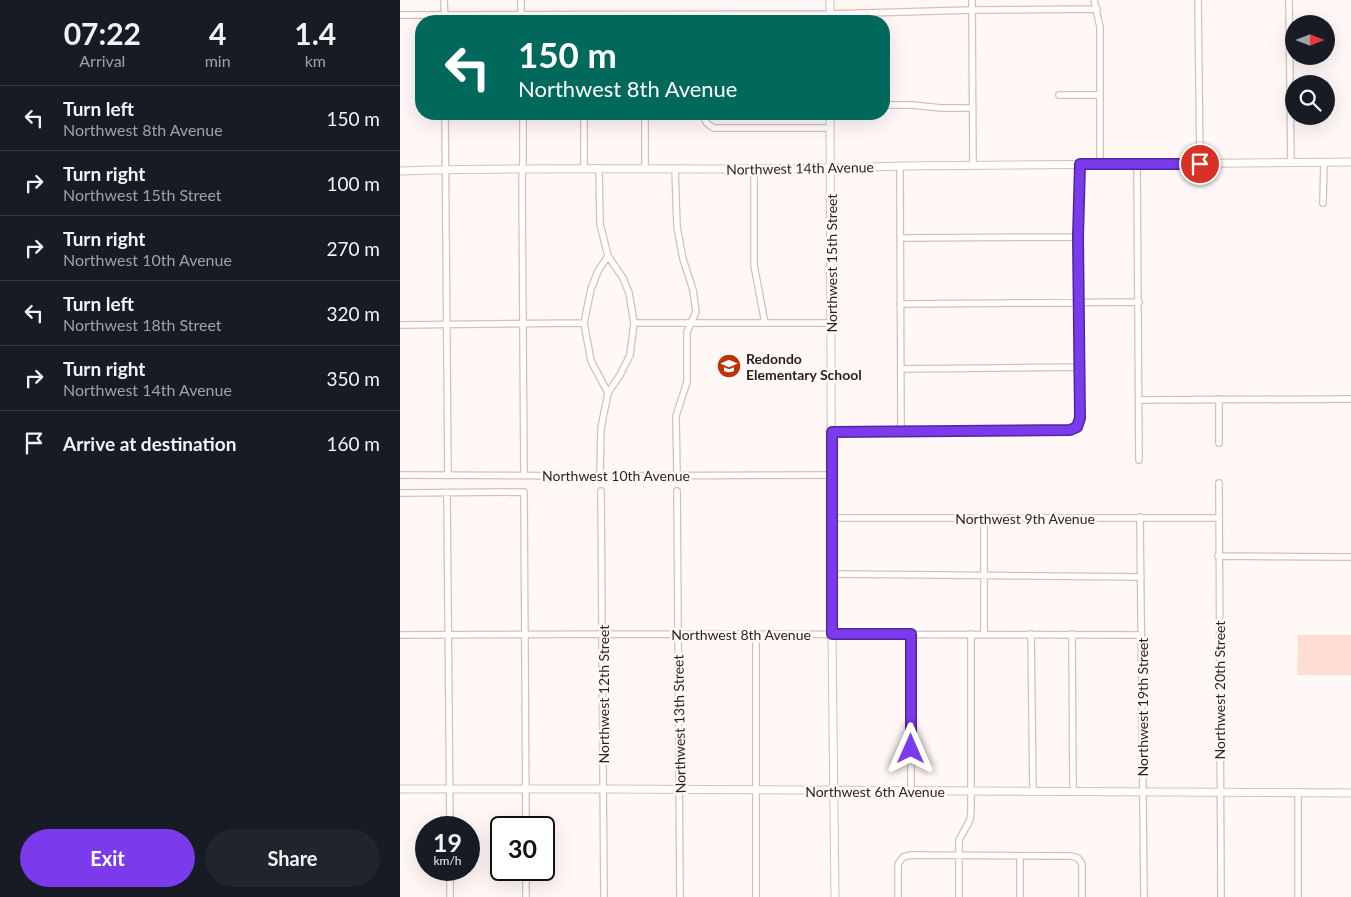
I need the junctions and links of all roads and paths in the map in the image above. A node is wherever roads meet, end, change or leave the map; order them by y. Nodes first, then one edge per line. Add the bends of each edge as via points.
1 (444, 0) edge
2 (521, 0) edge
3 (830, 0) edge
4 (972, 0) edge
5 (1094, 0) edge
6 (1198, 0) edge
7 (1289, 0) edge
8 (1097, 9) junction
9 (972, 10) junction
10 (400, 15) edge
11 (445, 15) edge
12 (521, 15) edge
13 (830, 15) edge
14 (883, 15) edge
15 (1290, 15) edge
16 (415, 16) edge
17 (1059, 95) dead end
18 (1100, 95) junction
19 (890, 105) edge
20 (972, 108) junction
21 (445, 120) edge
22 (523, 120) edge
23 (584, 120) edge
24 (645, 120) edge
25 (705, 120) edge
26 (830, 120) edge
27 (1292, 125) edge
28 (830, 128) junction
29 (1324, 162) junction
30 (1351, 162) edge
31 (1291, 163) junction
32 (1080, 164) junction
33 (1100, 164) junction
34 (1137, 164) junction
35 (1200, 164) junction
36 (900, 166) junction
37 (973, 166) junction
38 (584, 168) junction
39 (599, 168) junction
40 (645, 168) junction
41 (675, 168) junction
42 (831, 169) junction
43 (445, 170) junction
44 (522, 170) junction
45 (754, 170) junction
46 (400, 171) edge
47 (1324, 203) dead end
48 (1078, 237) junction
49 (901, 238) junction
50 (608, 256) junction
51 (1139, 302) junction
52 (1079, 303) junction
53 (900, 304) junction
54 (634, 323) junction
55 (692, 323) junction
56 (765, 323) junction
57 (831, 323) junction
58 (523, 324) junction
59 (584, 324) junction
60 (400, 325) edge
61 (446, 325) junction
62 (1079, 367) junction
63 (901, 369) junction
64 (608, 393) junction
65 (1219, 399) junction
66 (1351, 399) edge
67 (1140, 400) junction
68 (832, 432) junction
69 (901, 432) junction
70 (1219, 444) dead end
71 (1139, 460) dead end
72 (400, 474) edge
73 (448, 475) junction
74 (524, 475) junction
75 (677, 475) junction
76 (832, 475) junction
77 (600, 476) junction
78 (1219, 483) dead end
79 (601, 491) dead end
80 (677, 491) dead end
81 (400, 493) edge
82 (447, 493) junction
83 (1140, 517) junction
84 (832, 518) junction
85 (984, 518) junction
86 (1218, 518) junction
87 (1218, 556) junction
88 (1351, 557) edge
89 (833, 574) junction
90 (984, 576) junction
91 (1141, 577) junction
92 (448, 634) junction
93 (524, 634) junction
94 (602, 634) junction
95 (678, 634) junction
96 (756, 634) junction
97 (832, 634) junction
98 (911, 634) junction
99 (971, 634) junction
100 (984, 634) junction
101 (1032, 634) junction
102 (1072, 634) junction
103 (400, 635) edge
104 (1141, 635) junction
105 (400, 789) edge
106 (450, 789) junction
107 (525, 789) junction
108 (604, 789) junction
109 (680, 790) junction
110 (756, 790) junction
111 (835, 791) junction
112 (911, 791) junction
113 (972, 791) junction
114 (1032, 791) junction
115 (1073, 791) junction
116 (1142, 792) junction
117 (1220, 793) junction
118 (1298, 793) junction
119 (1351, 793) edge
120 (450, 816) edge
121 (526, 816) edge
122 (959, 856) junction
123 (1020, 856) junction
124 (450, 881) edge
125 (526, 881) edge
126 (450, 897) edge
127 (526, 897) edge
128 (604, 897) edge
129 (680, 897) edge
130 (756, 897) edge
131 (835, 897) edge
132 (898, 897) edge
133 (959, 897) edge
134 (1020, 897) edge
135 (1082, 897) edge
136 (1144, 897) edge
137 (1221, 897) edge
138 (1298, 897) edge

1 - 11 street
2 - 12 street
3 - 13 street
4 - 9 street
5 - 8 street
6 - 35 street
7 - 15 street
8 - 9 street
8 - 18 street
9 - 14 street
9 - 20 street
10 - 16 street
17 - 18 street
18 - 33 street
19 - 20 street
20 - 37 street
21 - 43 street
22 - 44 street
23 - 38 street
24 - 40 street
25 - 28 street via 714,128
26 - 28 street, Northwest 15th Street
27 - 31 street
28 - 42 street, Northwest 15th Street
29 - 30 street, Northwest 14th Avenue
29 - 31 street, Northwest 14th Avenue
29 - 47 street
31 - 35 street, Northwest 14th Avenue
32 - 33 street, Northwest 14th Avenue
32 - 37 street, Northwest 14th Avenue
32 - 48 street
33 - 34 street, Northwest 14th Avenue
34 - 35 street, Northwest 14th Avenue
34 - 51 street
36 - 37 street, Northwest 14th Avenue
36 - 42 street, Northwest 14th Avenue
36 - 49 street
38 - 39 street, Northwest 14th Avenue
38 - 44 street, Northwest 14th Avenue
39 - 40 street, Northwest 14th Avenue
39 - 50 street via 600,224
40 - 41 street, Northwest 14th Avenue
41 - 45 street, Northwest 14th Avenue
41 - 55 street via 677,227 696,312
42 - 45 street, Northwest 14th Avenue
42 - 57 street, Northwest 15th Street
43 - 44 street, Northwest 14th Avenue
43 - 46 street, Northwest 14th Avenue
43 - 61 street
44 - 58 street
45 - 56 street via 754,266
48 - 49 street
48 - 52 street
49 - 53 street
50 - 54 street via 629,293
50 - 59 street via 594,280
51 - 52 street
51 - 67 street
52 - 53 street
52 - 62 street
53 - 63 street
54 - 55 street
54 - 64 street via 630,355
55 - 56 street
55 - 75 street via 687,332 687,382 676,416
56 - 57 street
57 - 68 street, Northwest 15th Street
58 - 59 street
58 - 61 street
58 - 74 street
59 - 64 street via 591,361
60 - 61 street
61 - 73 street
62 - 63 street
62 - 69 street via 1080,418 1077,427 1070,430
63 - 69 street
64 - 77 street via 601,428
65 - 66 street
65 - 67 street
65 - 70 street
67 - 71 street
68 - 69 street
68 - 76 street, Northwest 15th Street
72 - 73 street, Northwest 10th Avenue
73 - 74 street, Northwest 10th Avenue
74 - 77 street, Northwest 10th Avenue
75 - 76 street, Northwest 10th Avenue
75 - 77 street, Northwest 10th Avenue
76 - 84 street, Northwest 15th Street
78 - 86 street, Northwest 20th Street
79 - 94 street, Northwest 12th Street
80 - 95 street, Northwest 13th Street
81 - 82 street
82 - 92 street
82 - 93 street via 524,492
83 - 85 street, Northwest 9th Avenue
83 - 86 street, Northwest 9th Avenue
83 - 91 street, Northwest 19th Street
84 - 85 street, Northwest 9th Avenue
84 - 89 street, Northwest 15th Street
85 - 90 street
86 - 87 street, Northwest 20th Street
87 - 88 street
87 - 117 street, Northwest 20th Street
89 - 90 street
89 - 97 street, Northwest 15th Street
90 - 91 street
90 - 100 street
91 - 104 street, Northwest 19th Street
92 - 93 street, Northwest 8th Avenue
92 - 103 street, Northwest 8th Avenue
92 - 106 street
93 - 94 street, Northwest 8th Avenue
93 - 107 street
94 - 95 street, Northwest 8th Avenue
94 - 108 street, Northwest 12th Street
95 - 96 street, Northwest 8th Avenue
95 - 109 street, Northwest 13th Street
96 - 97 street, Northwest 8th Avenue
96 - 110 street
97 - 98 street, Northwest 8th Avenue
97 - 111 street, Northwest 15th Street
98 - 99 street, Northwest 8th Avenue
98 - 112 street
99 - 100 street, Northwest 8th Avenue
99 - 113 street
100 - 101 street, Northwest 8th Avenue
101 - 102 street, Northwest 8th Avenue
101 - 114 street
102 - 104 street, Northwest 8th Avenue
102 - 115 street
104 - 116 street, Northwest 19th Street
105 - 106 street, Northwest 6th Avenue
106 - 107 street, Northwest 6th Avenue
106 - 120 street
107 - 108 street, Northwest 6th Avenue
107 - 121 street
108 - 109 street, Northwest 6th Avenue
108 - 128 street, Northwest 12th Street
109 - 110 street, Northwest 6th Avenue
109 - 129 street, Northwest 13th Street
110 - 111 street, Northwest 6th Avenue
110 - 130 street
111 - 112 street, Northwest 6th Avenue
111 - 131 street, Northwest 15th Street
112 - 113 street, Northwest 6th Avenue
113 - 114 street, Northwest 6th Avenue
113 - 122 street via 970,820 959,840
114 - 115 street, Northwest 6th Avenue
115 - 116 street, Northwest 6th Avenue
116 - 117 street, Northwest 6th Avenue
116 - 136 street, Northwest 19th Street
117 - 118 street, Northwest 6th Avenue
117 - 137 street, Northwest 20th Street
118 - 119 street, Northwest 6th Avenue
118 - 138 street
122 - 123 street
122 - 132 street via 911,855 903,858 898,864
122 - 133 street
123 - 134 street
123 - 135 street via 1078,858 1082,864
124 - 126 street
125 - 127 street

